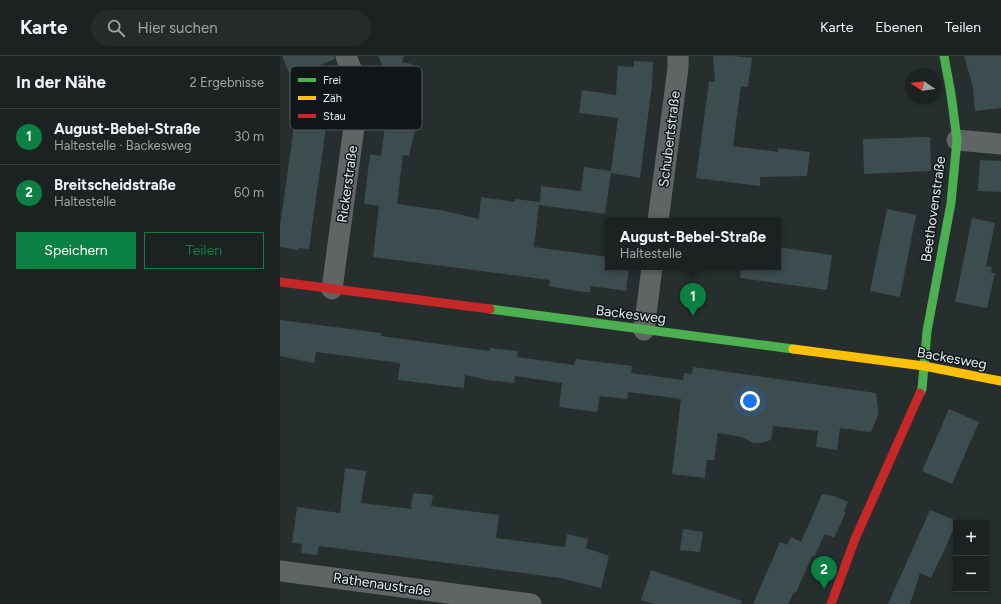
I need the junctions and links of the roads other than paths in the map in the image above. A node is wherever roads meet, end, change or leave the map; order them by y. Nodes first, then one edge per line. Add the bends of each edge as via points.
1 (346, 56) edge
2 (678, 56) edge
3 (944, 56) edge
4 (350, 66) edge
5 (354, 130) edge
6 (957, 140) junction
7 (1001, 144) edge
8 (658, 218) edge
9 (652, 270) edge
10 (280, 282) edge
11 (332, 290) junction
12 (644, 330) junction
13 (924, 366) junction
14 (1001, 381) edge
15 (280, 571) edge
16 (531, 604) edge
17 (832, 604) edge

1 - 4 street, Rickerstraße
2 - 8 street, Schubertstraße
3 - 6 street, Beethovenstraße
5 - 11 street, Rickerstraße
6 - 7 street
6 - 13 street, Beethovenstraße via 951,203 927,332
9 - 12 street
10 - 11 street, Backesweg
11 - 12 street, Backesweg
12 - 13 street, Backesweg
13 - 14 street, Backesweg
13 - 17 street, Beethovenstraße via 922,389 858,532
15 - 16 street, Rathenaustraße

